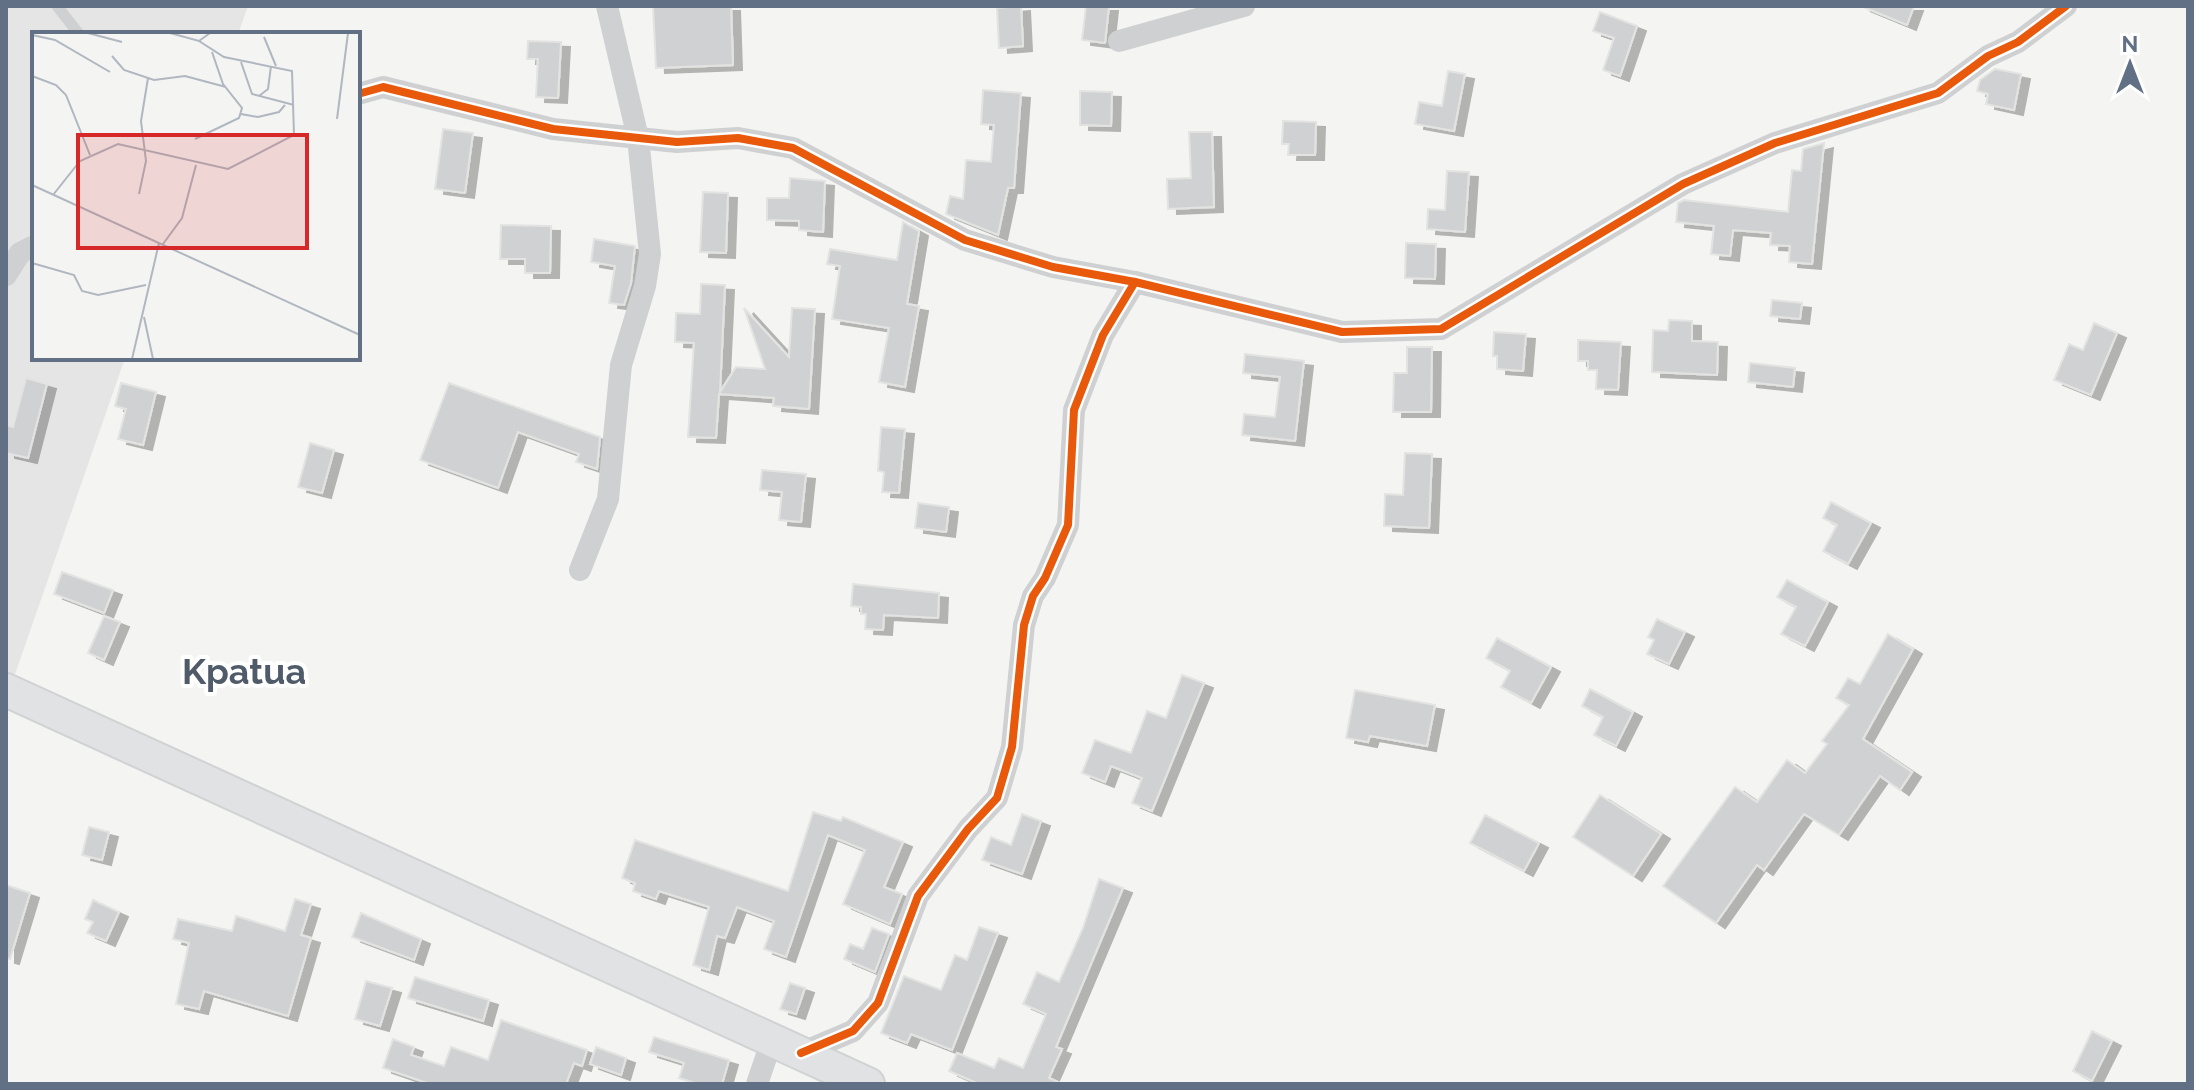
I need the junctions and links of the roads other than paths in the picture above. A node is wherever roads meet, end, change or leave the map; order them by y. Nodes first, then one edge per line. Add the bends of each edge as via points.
1 (57, 6) edge
2 (607, 6) edge
3 (1244, 6) edge
4 (2066, 6) edge
5 (77, 32) edge
6 (1119, 41) dead end
7 (360, 93) edge
8 (638, 138) junction
9 (32, 247) edge
10 (6, 275) edge
11 (1135, 282) junction
12 (580, 570) dead end
13 (6, 690) edge
14 (772, 1040) junction
15 (801, 1053) junction
16 (757, 1084) edge
17 (868, 1084) edge

1 - 5 lane
2 - 8 street
3 - 6 street
4 - 11 street via 1938,93 1775,143 1683,184 1441,329 1342,332
7 - 8 street via 383,87 553,129
8 - 11 street via 738,138 793,148 965,240 1053,267
8 - 12 street via 648,264 621,365 608,499
9 - 10 street via 20,253
11 - 15 street via 1103,335 1074,410 1068,525 1024,625 1012,747 997,798 918,896 878,1003 853,1031
13 - 14 main road
14 - 15 main road
14 - 16 street
15 - 17 main road

